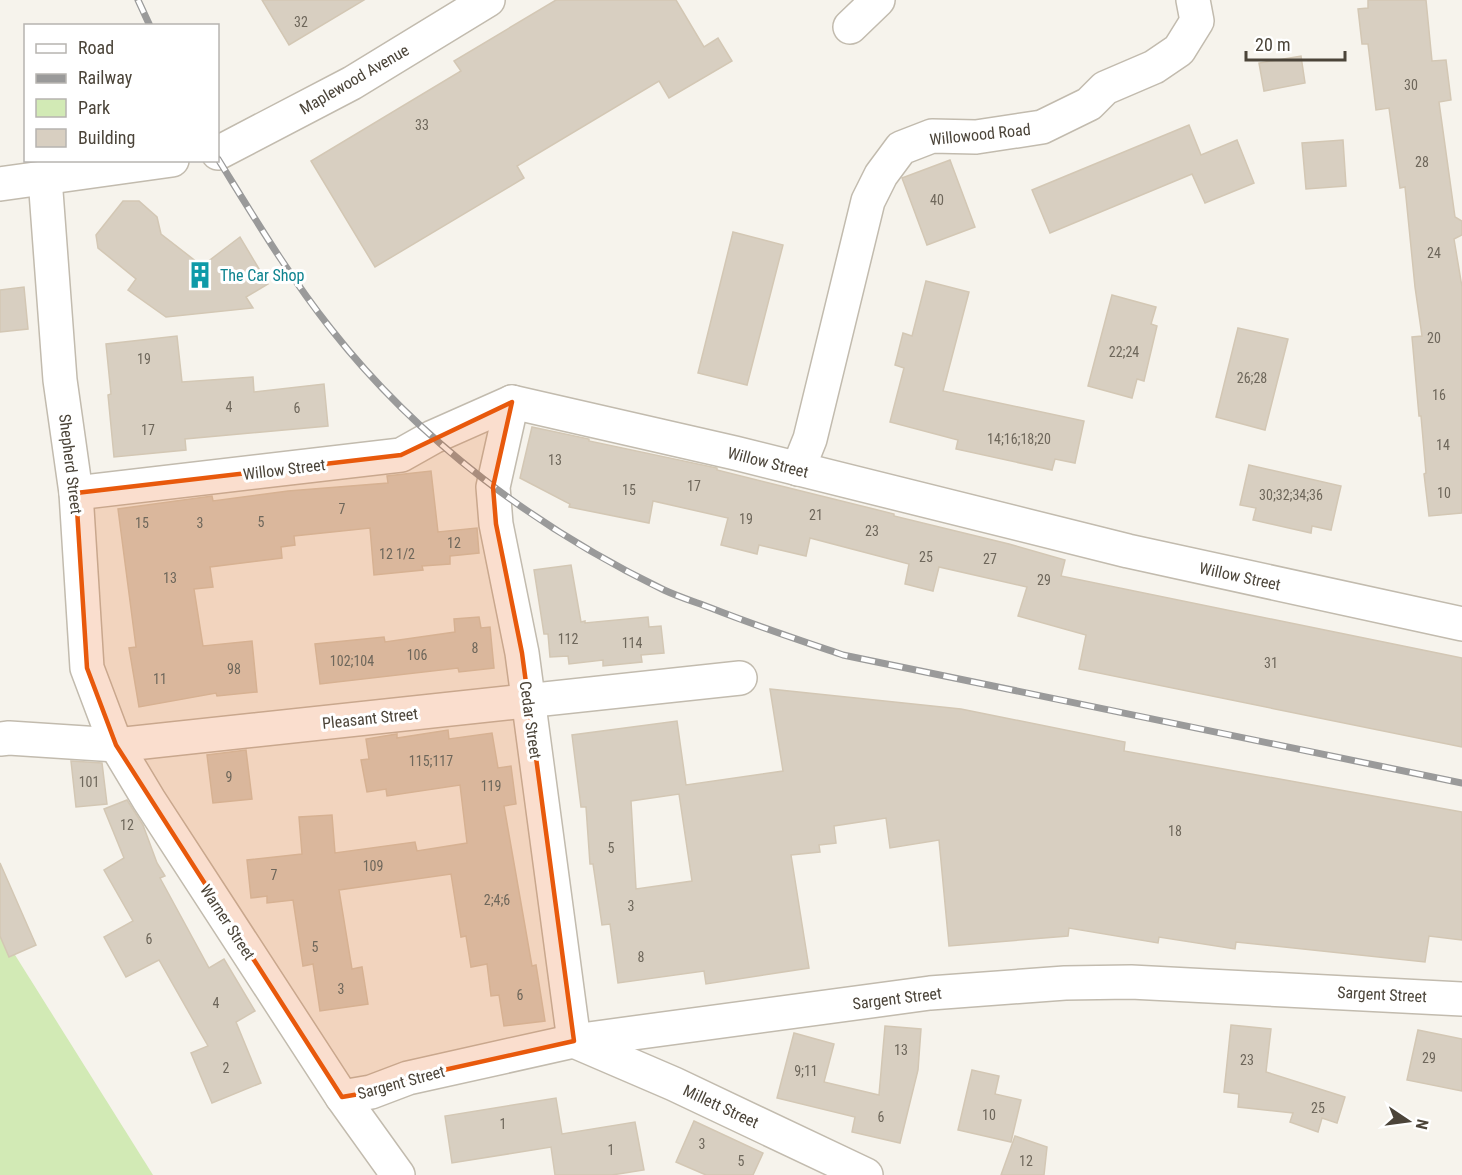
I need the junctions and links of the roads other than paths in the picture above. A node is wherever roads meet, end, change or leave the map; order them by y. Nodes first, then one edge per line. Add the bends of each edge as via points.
1 (488, 0) edge
2 (878, 0) edge
3 (1193, 0) edge
4 (850, 27) dead end
5 (219, 152) edge
6 (158, 162) edge
7 (45, 178) junction
8 (0, 184) edge
9 (512, 402) junction
10 (798, 469) junction
11 (76, 493) junction
12 (1462, 624) edge
13 (740, 678) dead end
14 (529, 700) junction
15 (0, 739) edge
16 (116, 745) junction
17 (1462, 999) edge
18 (574, 1041) junction
19 (342, 1097) junction
20 (398, 1175) edge
21 (866, 1175) edge

1 - 5 street, Maplewood Avenue via 352,83
2 - 4 street
3 - 10 street, Willowood Road via 1197,21 1179,50 1154,67 1105,88 1089,104 1042,127 976,137 932,136 901,148 868,201 810,440
6 - 7 street
7 - 8 street
7 - 11 street, Shepherd Street via 60,380
9 - 10 street, Willow Street
9 - 11 street, Willow Street via 401,455
9 - 14 street, Cedar Street via 493,487 496,524
10 - 12 street, Willow Street via 1128,551
11 - 16 street, Shepherd Street via 87,668
13 - 14 street, Pleasant Street
14 - 16 street, Pleasant Street
14 - 18 street, Cedar Street
15 - 16 street, Pleasant Street
16 - 19 street, Warner Street
17 - 18 street, Sargent Street via 1131,982 1065,983 930,993
18 - 19 street, Sargent Street
18 - 21 street, Millett Street
19 - 20 street, Warner Street

